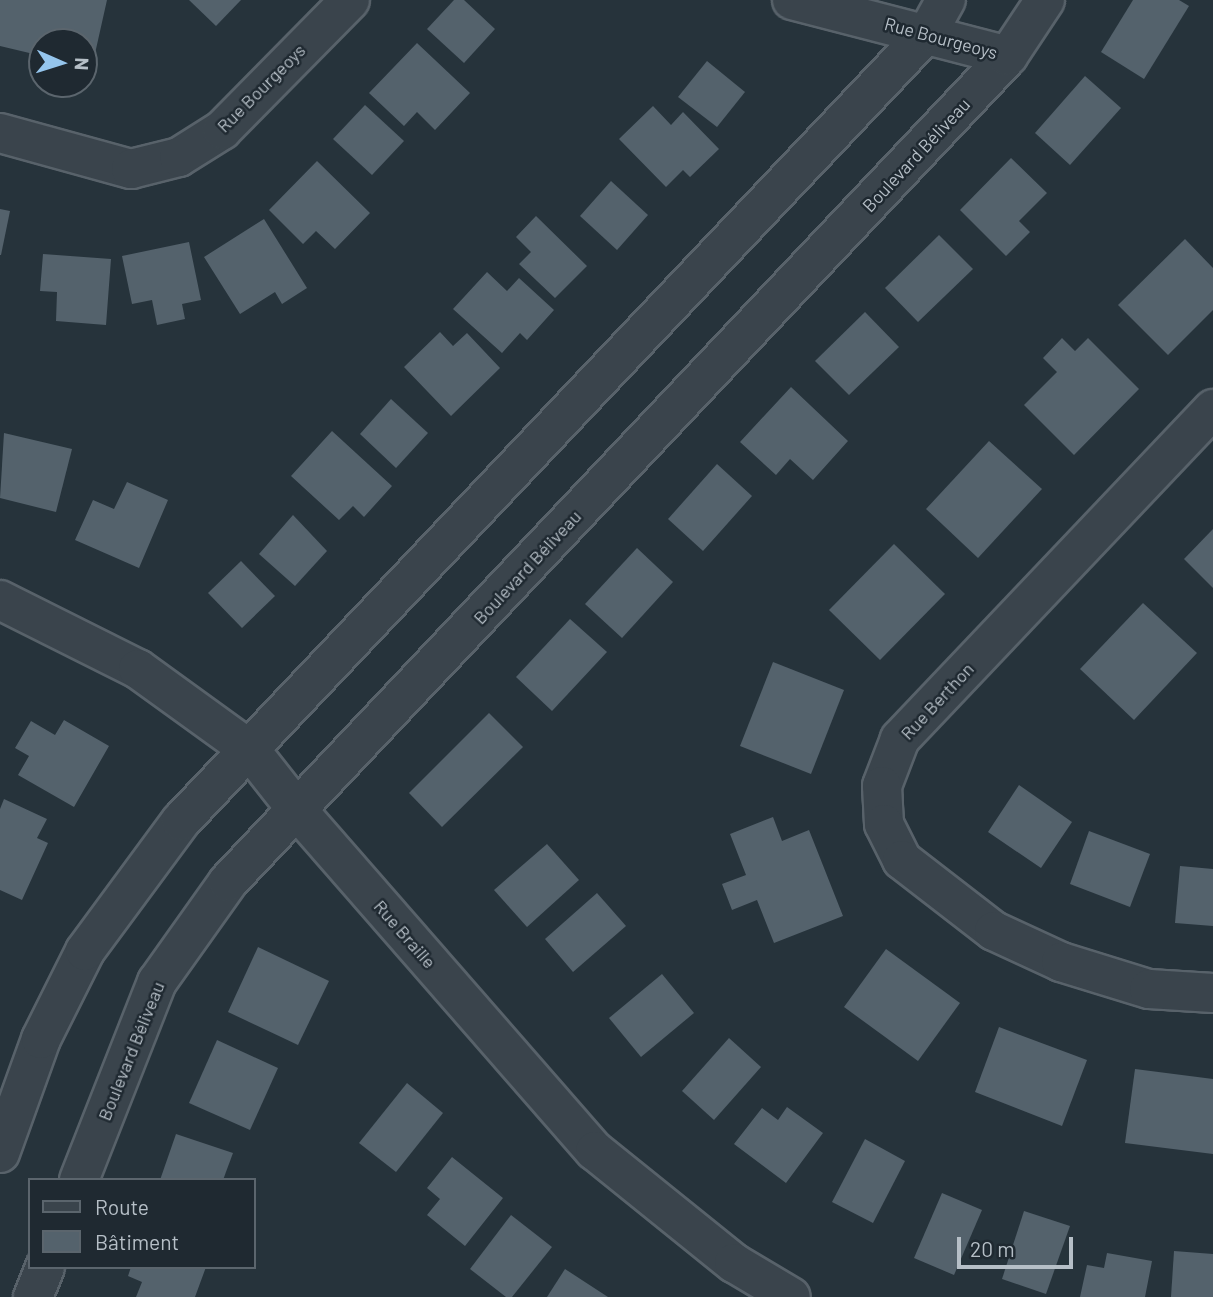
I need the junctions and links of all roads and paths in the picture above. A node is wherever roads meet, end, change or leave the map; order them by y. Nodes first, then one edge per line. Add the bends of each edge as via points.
1 (350, 0) edge
2 (792, 0) edge
3 (1045, 0) edge
4 (937, 16) edge
5 (1008, 56) junction
6 (0, 133) edge
7 (1213, 410) edge
8 (0, 600) edge
9 (250, 750) junction
10 (298, 811) junction
11 (1213, 993) edge
12 (0, 1153) edge
13 (80, 1178) edge
14 (44, 1269) edge
15 (33, 1297) edge
16 (791, 1297) edge

1 - 6 street, Rue Bourgeoys via 222,130 179,158 131,169
2 - 4 street, Rue Bourgeoys
3 - 5 street, Boulevard Béliveau
4 - 5 street, Rue Bourgeoys
4 - 9 street
5 - 10 street, Boulevard Béliveau
7 - 11 street, Rue Berthon via 900,739 882,786 884,824 902,860 994,931 1061,962 1149,989
8 - 9 street, Rue Braille via 138,669
9 - 10 street, Rue Braille
9 - 12 street via 181,821 85,951 41,1039
10 - 13 street, Boulevard Béliveau via 228,882 157,982
10 - 16 street, Rue Braille via 595,1151 734,1262
14 - 15 street

